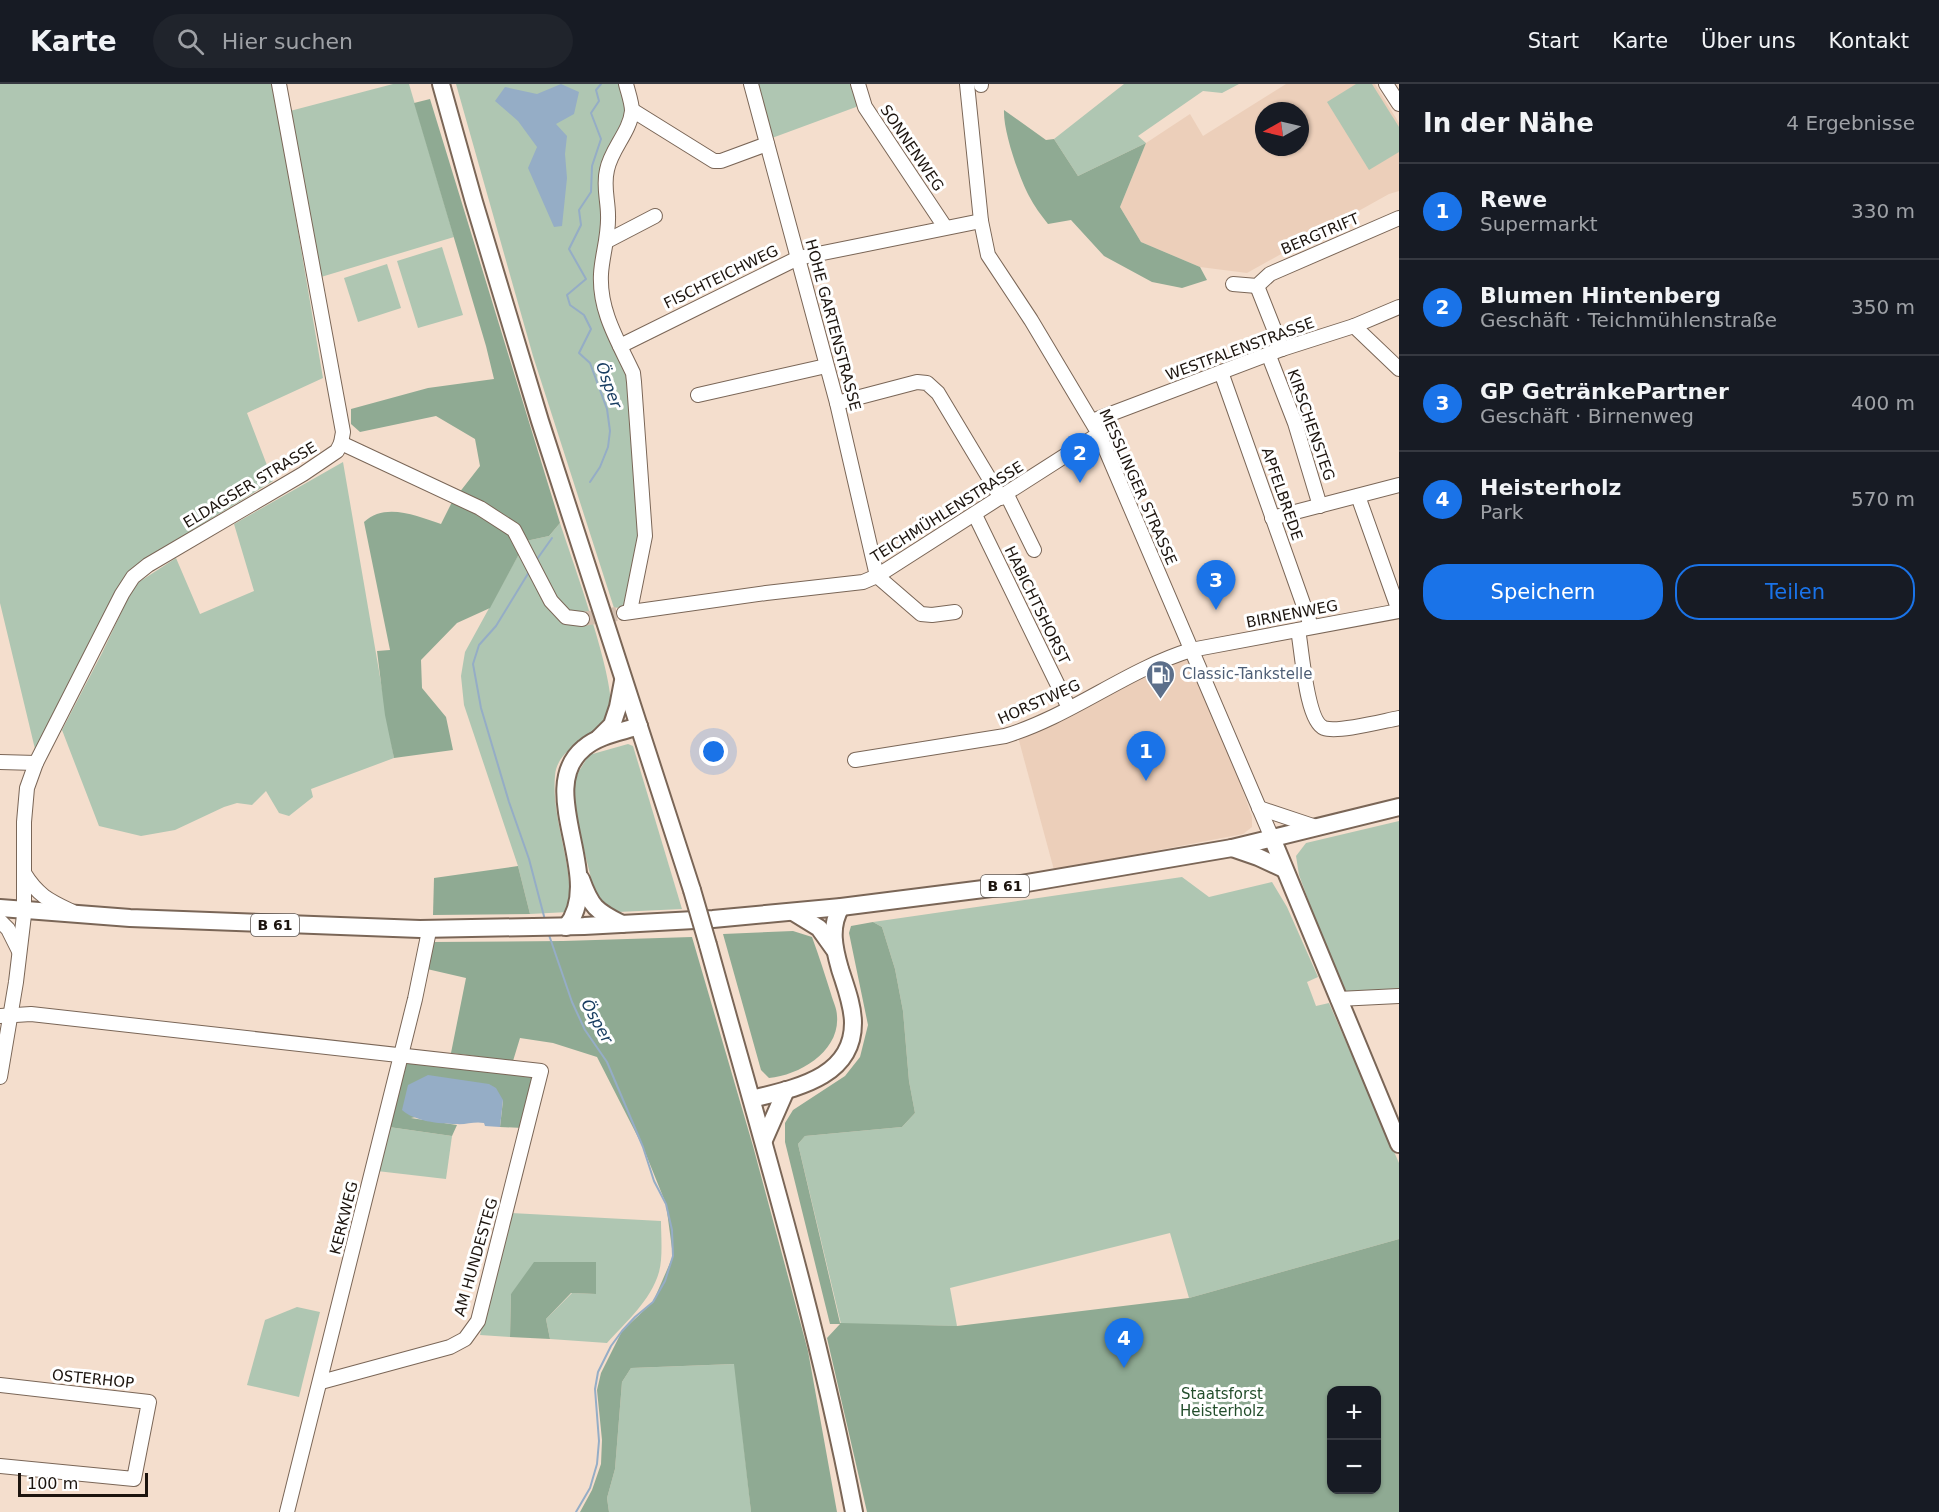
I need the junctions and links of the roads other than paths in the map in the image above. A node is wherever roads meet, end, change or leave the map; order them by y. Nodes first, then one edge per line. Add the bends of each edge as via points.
1 (279, 84) edge
2 (441, 84) edge
3 (626, 84) edge
4 (751, 84) edge
5 (858, 84) edge
6 (967, 84) edge
7 (1386, 84) edge
8 (1399, 104) edge
9 (632, 110) junction
10 (767, 144) junction
11 (656, 216) dead end
12 (1399, 218) edge
13 (981, 221) junction
14 (945, 227) junction
15 (607, 241) junction
16 (798, 258) junction
17 (1233, 284) dead end
18 (1257, 286) junction
19 (1399, 307) edge
20 (1354, 326) junction
21 (620, 346) junction
22 (1276, 353) junction
23 (826, 366) junction
24 (1399, 369) edge
25 (1221, 372) junction
26 (698, 395) dead end
27 (837, 403) junction
28 (1092, 421) junction
29 (1099, 434) junction
30 (341, 443) junction
31 (1399, 485) edge
32 (1004, 496) junction
33 (1358, 496) junction
34 (1320, 506) junction
35 (975, 515) junction
36 (1272, 518) junction
37 (1034, 550) dead end
38 (878, 576) junction
39 (1399, 611) edge
40 (956, 612) dead end
41 (582, 619) tunnel mouth
42 (1304, 628) junction
43 (1191, 650) junction
44 (624, 677) junction
45 (1069, 708) junction
46 (1399, 718) edge
47 (639, 726) junction
48 (598, 739) junction
49 (855, 760) dead end
50 (0, 762) edge
51 (36, 763) junction
52 (1399, 807) edge
53 (1259, 808) junction
54 (1316, 827) junction
55 (1272, 838) junction
56 (1232, 848) junction
57 (1284, 869) junction
58 (578, 870) junction
59 (24, 873) junction
60 (841, 907) junction
61 (0, 909) edge
62 (24, 910) junction
63 (793, 912) junction
64 (77, 914) junction
65 (0, 921) edge
66 (622, 924) junction
67 (563, 927) junction
68 (429, 930) junction
69 (834, 950) junction
70 (20, 951) junction
71 (1399, 996) edge
72 (1338, 999) junction
73 (6, 1015) edge
74 (401, 1054) junction
75 (0, 1077) edge
76 (786, 1090) junction
77 (752, 1099) junction
78 (764, 1140) junction
79 (1399, 1144) edge
80 (321, 1382) junction
81 (0, 1385) edge
82 (0, 1467) edge
83 (287, 1512) edge
84 (854, 1512) edge

1 - 30 street via 343,432
2 - 44 main road via 540,421
3 - 9 street
4 - 10 street, HOHE GARTENSTRASSE
5 - 14 street, SONNENWEG via 865,107
6 - 13 street, MESSLINGER STRASSE
7 - 8 street
9 - 10 street via 714,161
9 - 15 street via 607,168
10 - 16 street, HOHE GARTENSTRASSE
11 - 15 street
12 - 18 street, BERGTRIFT via 1270,273
13 - 14 street, FISCHTEICHWEG
13 - 28 street, MESSLINGER STRASSE via 988,255
14 - 16 street, FISCHTEICHWEG
15 - 21 street via 600,292 603,309
16 - 21 street, FISCHTEICHWEG
16 - 23 street, HOHE GARTENSTRASSE
17 - 18 street
18 - 22 street
19 - 20 street, WESTFALENSTRASSE
20 - 22 street, WESTFALENSTRASSE
20 - 24 street
21 - 38 street, TEICHMÜHLENSTRASSE via 633,374 645,536 627,612 863,582
22 - 25 street, WESTFALENSTRASSE
22 - 34 street, KIRSCHENSTEG
23 - 26 street
23 - 27 street, HOHE GARTENSTRASSE
25 - 28 street, WESTFALENSTRASSE
25 - 36 street, APFELBREDE
27 - 32 street via 917,382 932,386
27 - 38 street, HOHE GARTENSTRASSE
28 - 29 street, MESSLINGER STRASSE
29 - 32 street, TEICHMÜHLENSTRASSE
29 - 43 street, MESSLINGER STRASSE
30 - 41 street via 480,508 514,530 551,601 566,617
30 - 51 street, ELDAGSER STRASSE via 337,451 303,474 133,577
31 - 33 street
32 - 35 street, TEICHMÜHLENSTRASSE
32 - 37 street
33 - 34 street
33 - 39 street
34 - 36 street
35 - 38 street, TEICHMÜHLENSTRASSE
35 - 45 street, HABICHTSHORST
36 - 42 street, APFELBREDE
38 - 40 street via 921,614
39 - 42 street, BIRNENWEG
42 - 43 street, BIRNENWEG
42 - 46 street, APFELBREDE via 1310,705 1316,721 1324,728 1341,729
43 - 45 street, HORSTWEG via 1164,658
43 - 53 street, MESSLINGER STRASSE
44 - 47 main road
44 - 48 main road via 612,725
45 - 49 street, HORSTWEG via 1005,736
47 - 48 main road
47 - 77 main road, bridge via 692,890
48 - 58 main road via 578,753 565,782
50 - 51 street
51 - 59 street, ELDAGSER STRASSE via 27,788
52 - 54 main road, B 61
53 - 54 street
53 - 55 street, MESSLINGER STRASSE
54 - 55 main road, B 61
55 - 56 main road, B 61
55 - 57 main road
56 - 57 main road
56 - 60 main road, B 61 via 1015,885
57 - 72 main road
58 - 66 main road via 587,897 597,910
58 - 67 main road via 577,909
59 - 62 street, ELDAGSER STRASSE
59 - 64 street via 46,899
60 - 63 main road, B 61
60 - 69 main road via 833,928
61 - 62 main road, B 61
62 - 64 main road, B 61
62 - 70 street, ELDAGSER STRASSE
63 - 66 main road, B 61
63 - 69 main road via 819,928
64 - 68 main road, B 61
65 - 70 street
66 - 67 main road, B 61
67 - 68 main road, B 61
68 - 74 street, KERKWEG
69 - 76 main road via 853,1023 849,1042 840,1061 825,1075
70 - 73 street, ELDAGSER STRASSE
71 - 72 street
72 - 79 main road
73 - 74 street via 31,1014
73 - 75 street, ELDAGSER STRASSE
74 - 80 street, KERKWEG
74 - 80 street, AM HUNDESTEG via 541,1071 478,1322 465,1339 450,1347
76 - 77 main road
76 - 78 main road
77 - 78 main road
78 - 84 main road
80 - 83 street, KERKWEG
81 - 82 street, OSTERHOP via 149,1402 134,1479

